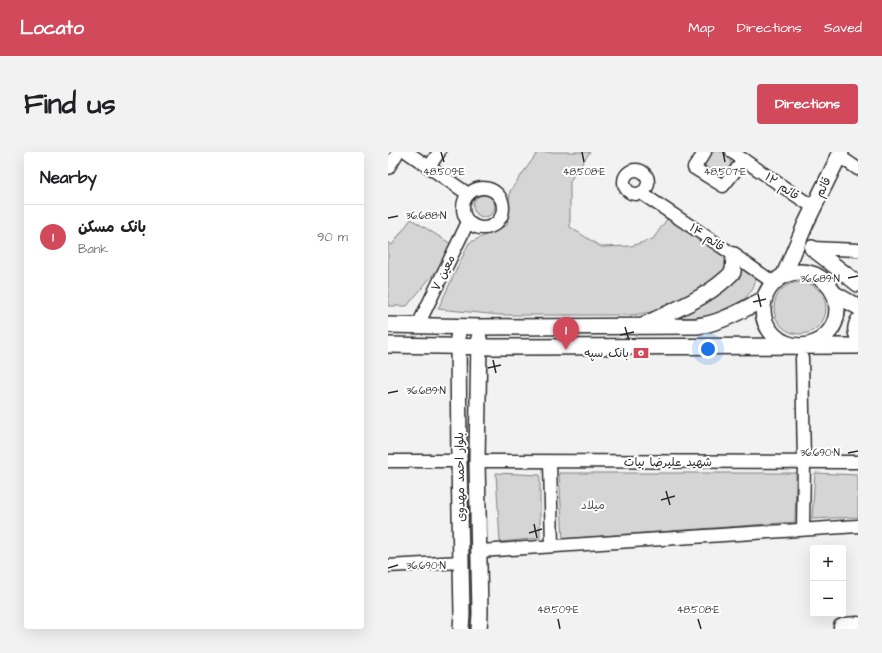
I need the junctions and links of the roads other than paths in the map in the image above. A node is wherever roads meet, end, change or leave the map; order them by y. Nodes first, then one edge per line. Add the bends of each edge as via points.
1 (398, 152) edge
2 (407, 152) edge
3 (439, 152) edge
4 (705, 152) edge
5 (732, 152) edge
6 (840, 154) edge
7 (744, 160) junction
8 (429, 167) junction
9 (388, 168) edge
10 (858, 169) edge
11 (641, 193) dead end
12 (468, 194) junction
13 (813, 207) junction
14 (468, 222) junction
15 (806, 222) junction
16 (812, 248) junction
17 (858, 250) edge
18 (734, 255) junction
19 (821, 278) junction
20 (779, 279) junction
21 (858, 284) edge
22 (835, 294) junction
23 (764, 299) junction
24 (858, 307) edge
25 (858, 321) edge
26 (388, 325) edge
27 (418, 325) junction
28 (458, 326) junction
29 (642, 326) junction
30 (479, 327) junction
31 (858, 337) edge
32 (388, 345) edge
33 (458, 346) junction
34 (858, 346) edge
35 (479, 347) junction
36 (802, 352) junction
37 (388, 461) edge
38 (459, 461) junction
39 (477, 461) junction
40 (550, 462) junction
41 (804, 462) junction
42 (858, 462) edge
43 (858, 526) edge
44 (802, 529) junction
45 (552, 546) junction
46 (480, 551) junction
47 (461, 562) junction
48 (388, 566) edge
49 (858, 623) edge
50 (461, 629) edge
51 (479, 629) edge
52 (840, 629) edge

1 - 9 street
2 - 8 street
3 - 8 street
4 - 7 street via 694,168 723,186
5 - 7 street, قائم ۱۲
6 - 10 street
6 - 13 main road, قائم
7 - 13 street, قائم ۱۲
8 - 12 street
11 - 18 street, قائم ۱۴
12 - 14 street via 463,205
12 - 14 street via 480,187 494,190 499,194 504,207 499,220 488,228 474,226
13 - 15 main road, قائم
14 - 27 street, معین ۷
15 - 16 main road
15 - 20 main road, قائم
16 - 17 street
16 - 19 main road
16 - 21 main road
18 - 20 street, قائم ۱۴
18 - 29 main road via 733,272 724,281 699,298
19 - 20 main road via 809,272 796,272
19 - 22 main road
20 - 23 main road
22 - 24 main road
22 - 36 main road via 838,312 831,330
23 - 29 main road via 708,324
23 - 36 main road via 764,319 770,331
25 - 31 main road via 855,327
26 - 27 main road
27 - 28 main road
28 - 30 main road
28 - 33 main road, بلوار احمد مهدوی
29 - 30 main road
30 - 35 main road, بلوار احمد مهدوی
32 - 33 main road
33 - 35 main road
33 - 38 main road, بلوار احمد مهدوی
34 - 36 main road
35 - 36 main road
35 - 39 main road, بلوار احمد مهدوی
36 - 41 street
37 - 38 street
38 - 47 main road, بلوار احمد مهدوی
39 - 40 street, شهید علیرضا بیات
39 - 46 main road, بلوار احمد مهدوی
40 - 41 street, شهید علیرضا بیات
40 - 45 street
41 - 42 street, شهید علیرضا بیات
41 - 44 street
43 - 44 street
44 - 45 street
45 - 46 street
46 - 51 main road, بلوار احمد مهدوی
47 - 48 street
47 - 50 main road, بلوار احمد مهدوی
49 - 52 street via 844,624

